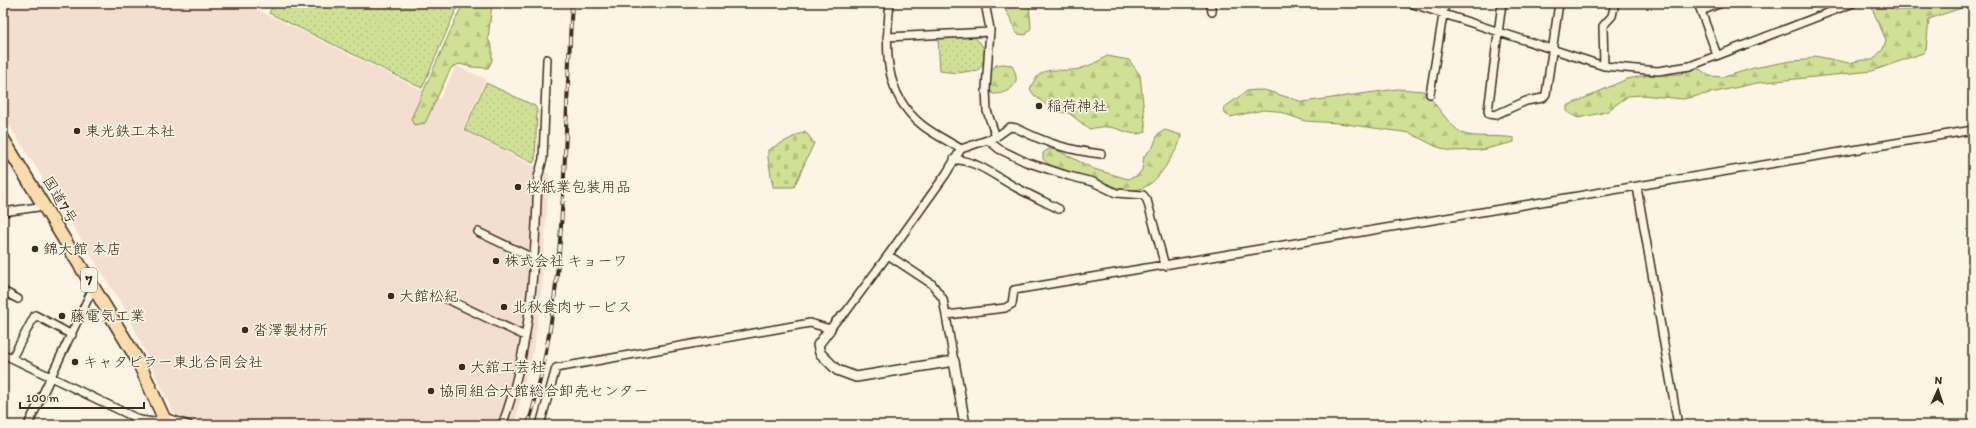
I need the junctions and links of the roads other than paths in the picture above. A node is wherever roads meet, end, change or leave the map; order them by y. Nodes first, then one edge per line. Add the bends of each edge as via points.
1 (890, 3) edge
2 (985, 3) edge
3 (1210, 3) edge
4 (1410, 3) edge
5 (1445, 3) edge
6 (1502, 3) edge
7 (1559, 3) edge
8 (1615, 3) edge
9 (1698, 3) edge
10 (1721, 3) edge
11 (1853, 3) edge
12 (1843, 5) edge
13 (1701, 11) junction
14 (1212, 12) dead end
15 (1443, 14) junction
16 (1498, 31) junction
17 (990, 32) junction
18 (887, 37) junction
19 (1553, 50) junction
20 (1718, 55) junction
21 (547, 59) dead end
22 (1604, 66) junction
23 (1430, 94) dead end
24 (1973, 130) edge
25 (996, 137) junction
26 (3, 139) edge
27 (988, 140) junction
28 (961, 148) junction
29 (1101, 154) dead end
30 (954, 159) junction
31 (1637, 187) junction
32 (45, 206) junction
33 (1059, 209) dead end
34 (3, 212) edge
35 (478, 232) dead end
36 (888, 255) junction
37 (535, 259) junction
38 (1164, 266) junction
39 (93, 288) junction
40 (3, 291) edge
41 (18, 299) dead end
42 (446, 299) dead end
43 (947, 315) junction
44 (830, 329) junction
45 (72, 335) junction
46 (525, 336) junction
47 (3, 354) edge
48 (12, 358) junction
49 (954, 361) junction
50 (51, 378) junction
51 (166, 421) edge
52 (542, 423) edge
53 (28, 425) edge
54 (189, 425) edge
55 (502, 425) edge
56 (965, 425) edge
57 (1678, 425) edge

1 - 18 street
2 - 17 street
3 - 14 street
4 - 15 street
5 - 15 street
6 - 16 street
7 - 19 street
8 - 22 street via 1612,16 1603,26
9 - 13 street
10 - 13 street
11 - 12 street
12 - 20 street
13 - 20 street
15 - 16 street
15 - 23 street
16 - 19 street
16 - 19 street via 1488,111 1490,114 1494,115 1526,101 1543,98 1546,94
17 - 18 street
17 - 25 street via 987,111
18 - 28 street via 888,66 897,94 904,106 922,125
19 - 22 street
20 - 22 street via 1690,66 1658,71
21 - 37 street
24 - 31 street
25 - 27 street
25 - 29 street via 1010,127 1047,143 1075,151
26 - 32 highway, 国道7号 / 7
27 - 28 street
27 - 38 street via 999,149 1026,162 1094,182 1116,193 1143,195 1147,200
28 - 30 street
30 - 33 street via 980,166 1016,188
30 - 36 street
31 - 38 street
31 - 57 street
32 - 34 street
32 - 39 highway, 国道7号 / 7
35 - 37 street
36 - 43 street via 932,284 943,299
36 - 44 street via 846,312
37 - 46 street
38 - 43 street via 1014,290 1012,304 1005,308
39 - 45 street
39 - 51 highway, 国道7号 / 7 via 137,359
40 - 41 street
42 - 46 street
43 - 49 street
44 - 49 street via 818,345 820,353 837,370 856,378
44 - 52 street via 810,323 556,368
45 - 48 street via 35,315
45 - 50 street
46 - 55 street via 516,380
47 - 48 street
48 - 50 street
49 - 56 street
50 - 51 street via 140,420
50 - 53 street
51 - 54 street

